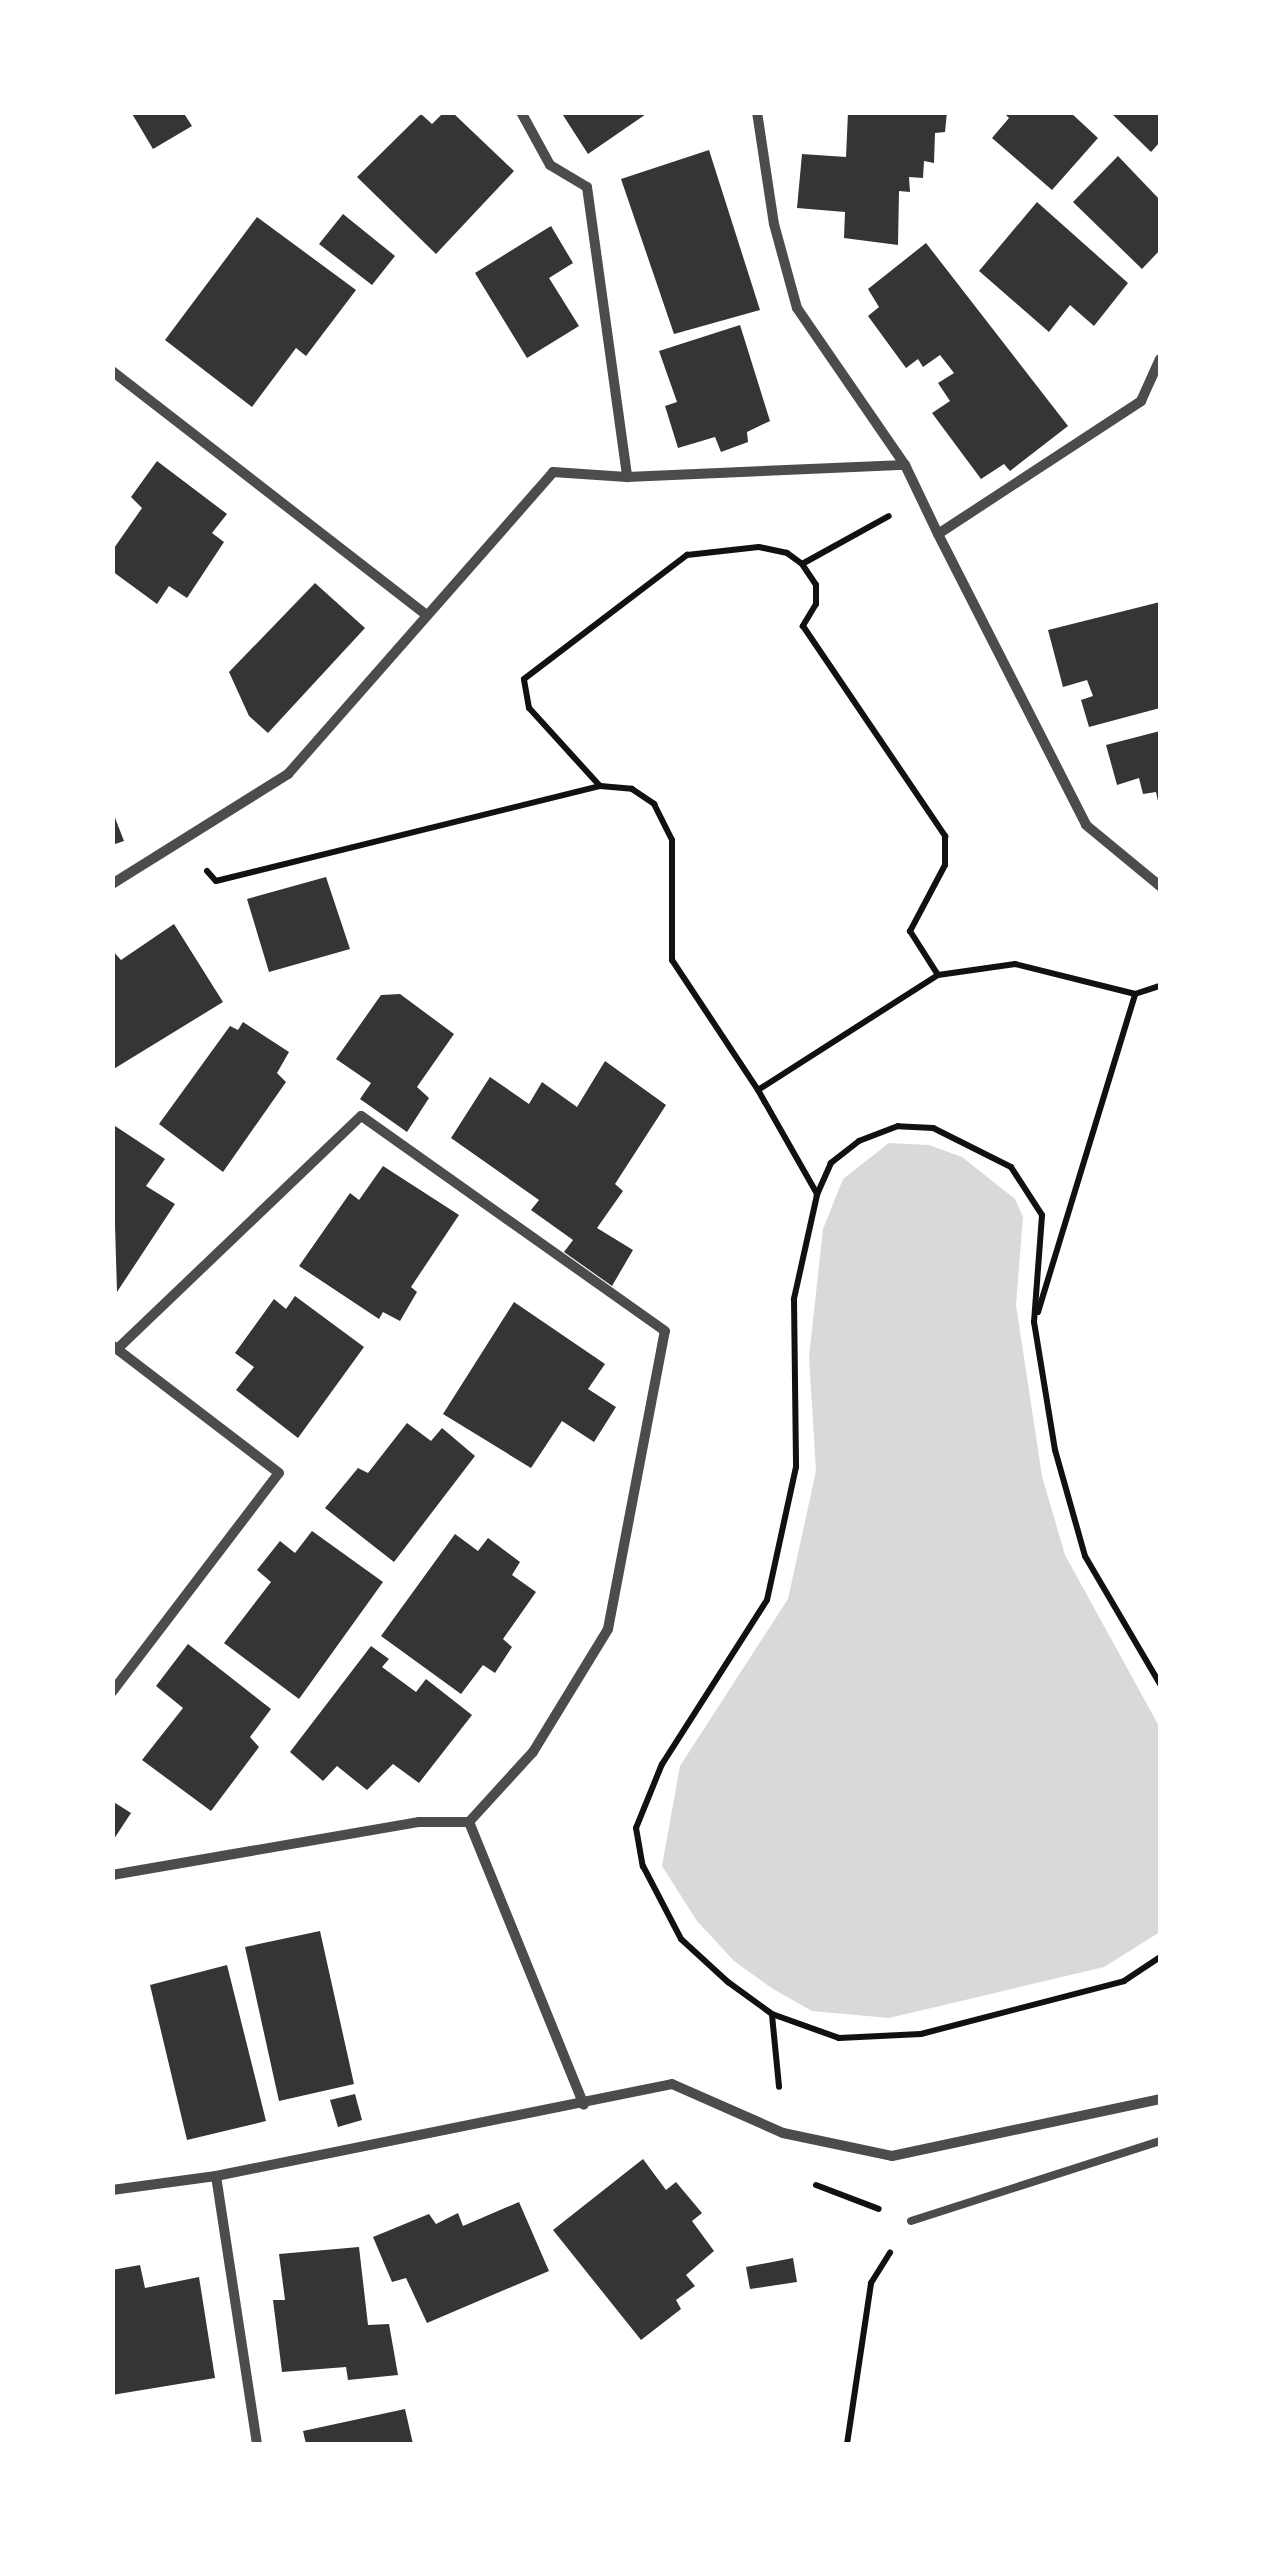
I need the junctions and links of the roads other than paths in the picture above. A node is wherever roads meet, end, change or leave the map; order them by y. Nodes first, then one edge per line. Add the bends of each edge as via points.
1 (521, 112) edge
2 (757, 112) edge
3 (1160, 359) edge
4 (112, 370) edge
5 (905, 465) junction
6 (627, 477) junction
7 (938, 534) junction
8 (425, 614) junction
9 (112, 884) edge
10 (1160, 886) edge
11 (115, 1347) edge
12 (112, 1692) edge
13 (470, 1822) junction
14 (112, 1874) edge
15 (1160, 2099) edge
16 (584, 2105) junction
17 (1160, 2142) edge
18 (216, 2176) junction
19 (112, 2190) edge
20 (911, 2221) road end
21 (257, 2444) edge

1 - 6 street via 550,164 587,186
2 - 5 street via 774,224 797,308
3 - 7 street via 1140,401
4 - 8 street
5 - 6 street
5 - 7 street
6 - 8 street via 553,472
7 - 10 street via 1086,824
8 - 9 street via 288,774
11 - 12 street via 280,1474
11 - 13 street via 360,1116 665,1331 608,1629 534,1752
13 - 14 street via 419,1822
13 - 16 street
15 - 16 street via 892,2156 782,2133 672,2084
16 - 18 street
17 - 20 lane
18 - 19 street
18 - 21 street

